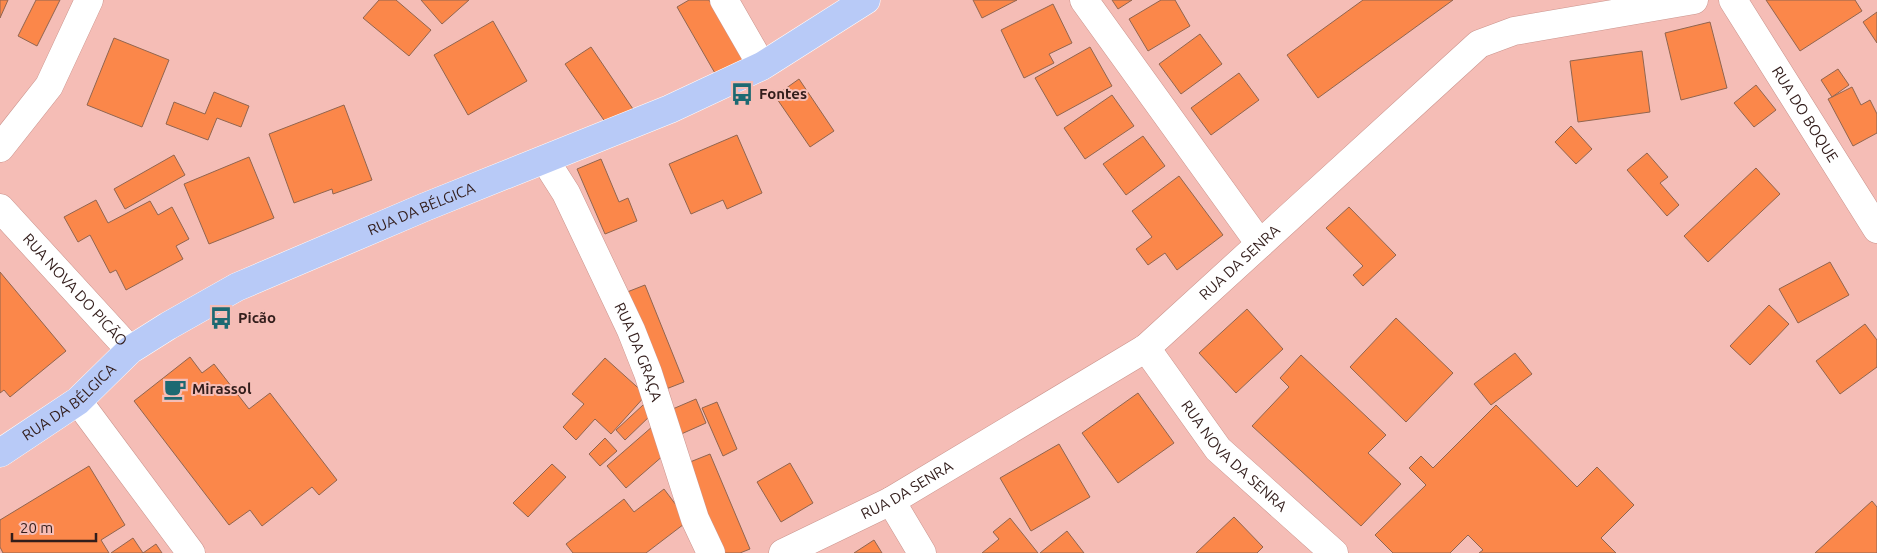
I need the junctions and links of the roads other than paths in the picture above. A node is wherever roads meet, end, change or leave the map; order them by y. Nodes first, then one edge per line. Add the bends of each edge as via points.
1 (89, 0) edge
2 (724, 0) edge
3 (866, 0) edge
4 (1084, 0) edge
5 (1694, 0) edge
6 (1733, 0) edge
7 (762, 66) junction
8 (0, 148) edge
9 (545, 160) junction
10 (0, 208) edge
11 (1877, 229) edge
12 (1260, 244) junction
13 (1146, 348) junction
14 (130, 350) junction
15 (78, 401) junction
16 (0, 453) edge
17 (892, 501) junction
18 (191, 553) edge
19 (711, 553) edge
20 (783, 553) edge
21 (922, 553) edge
22 (1334, 553) edge

1 - 8 street via 50,86
2 - 7 street
3 - 7 main road, RUA DA BÉLGICA
4 - 12 street
5 - 12 street, RUA DA SENRA via 1514,31 1479,44
6 - 11 street, RUA DO BOQUE
7 - 9 main road, RUA DA BÉLGICA via 670,109
9 - 14 main road, RUA DA BÉLGICA via 237,287
9 - 19 street, RUA DA GRAÇA via 566,193 631,330 695,519
10 - 14 street, RUA NOVA DO PICÃO
12 - 13 street, RUA DA SENRA
13 - 17 street, RUA DA SENRA
13 - 22 street, RUA NOVA DA SENRA via 1218,449
14 - 15 main road, RUA DA BÉLGICA
15 - 16 main road, RUA DA BÉLGICA
15 - 18 street
17 - 20 street, RUA DA SENRA
17 - 21 street

